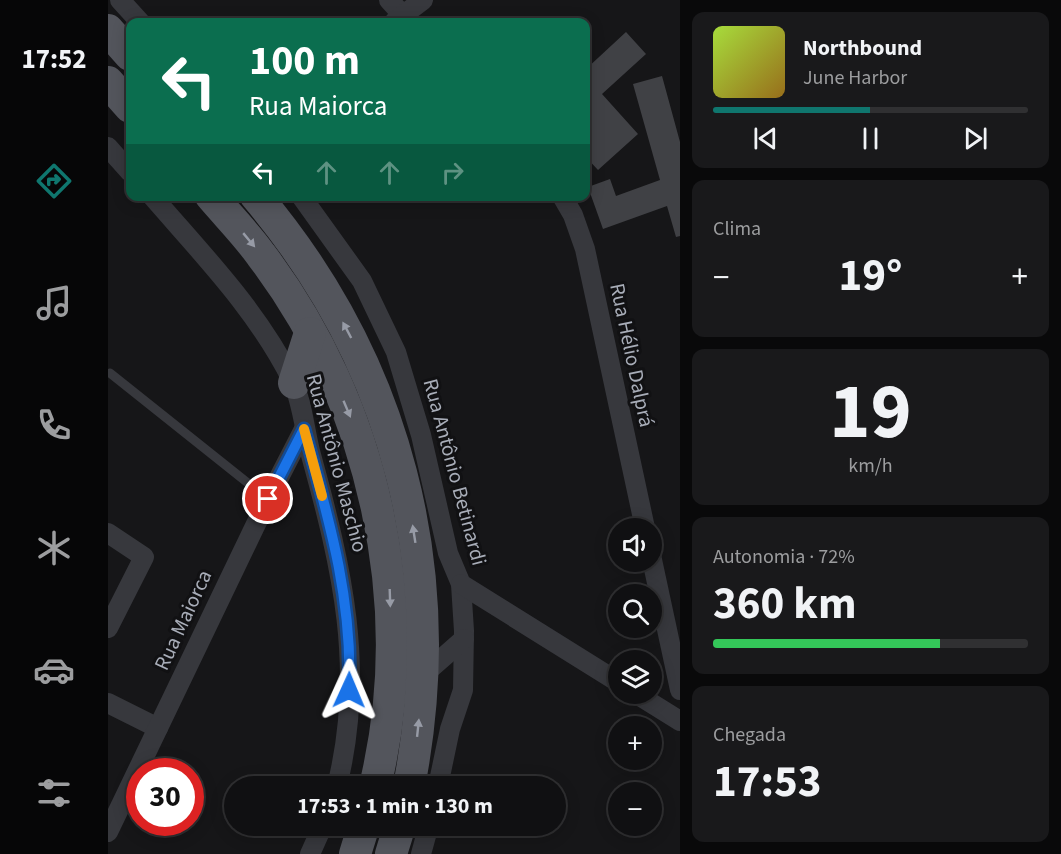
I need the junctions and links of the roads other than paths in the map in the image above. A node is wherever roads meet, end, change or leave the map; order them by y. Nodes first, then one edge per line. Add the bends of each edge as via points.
1 (120, 0) edge
2 (388, 0) edge
3 (423, 0) edge
4 (136, 18) edge
5 (401, 18) edge
6 (404, 18) edge
7 (108, 30) edge
8 (126, 50) edge
9 (108, 82) edge
10 (126, 102) edge
11 (108, 147) edge
12 (126, 167) edge
13 (156, 201) edge
14 (215, 201) edge
15 (260, 201) edge
16 (306, 201) edge
17 (565, 201) edge
18 (310, 333) junction
19 (110, 373) dead end
20 (294, 383) junction
21 (304, 429) junction
22 (268, 499) junction
23 (643, 518) edge
24 (108, 533) edge
25 (655, 572) edge
26 (461, 584) junction
27 (108, 628) edge
28 (464, 639) junction
29 (423, 675) junction
30 (608, 676) edge
31 (680, 690) edge
32 (108, 703) edge
33 (653, 704) edge
34 (680, 721) edge
35 (158, 728) junction
36 (339, 776) edge
37 (377, 776) edge
38 (411, 776) edge
39 (440, 776) edge
40 (109, 825) edge
41 (318, 836) edge
42 (361, 836) edge
43 (397, 836) edge
44 (426, 836) edge
45 (310, 854) edge
46 (355, 854) edge
47 (392, 854) edge
48 (421, 854) edge

1 - 4 street
2 - 5 street
3 - 6 street
7 - 8 main road
9 - 10 main road
11 - 12 street
13 - 20 street, Rua Antônio Maschio via 234,290
14 -> 18 main road via 261,254
29 -> 15 main road via 424,616 412,519 398,457 380,404 333,303 304,257
16 - 26 street, Rua Antônio Betinardi via 339,246 383,320 408,388 448,553
17 - 23 street, Rua Hélio Dalprá via 585,249
18 - 20 main road
18 -> 37 main road via 361,446 379,514 390,580 388,698
19 - 22 lane
20 - 21 street, Rua Antônio Maschio
21 - 22 street, Rua Maiorca
21 - 36 street, Rua Antônio Maschio via 339,558 349,620 348,723
22 - 35 street, Rua Maiorca
24 - 27 street via 144,557
25 - 31 street
26 - 28 street, Rua Antônio Betinardi
26 - 30 street
28 - 29 street
28 - 39 street, Rua Antônio Betinardi via 463,690
38 -> 29 main road
32 - 35 street
33 - 34 street
35 - 40 street, Rua Maiorca
41 - 45 street
42 - 46 main road
43 - 47 main road
44 - 48 street

